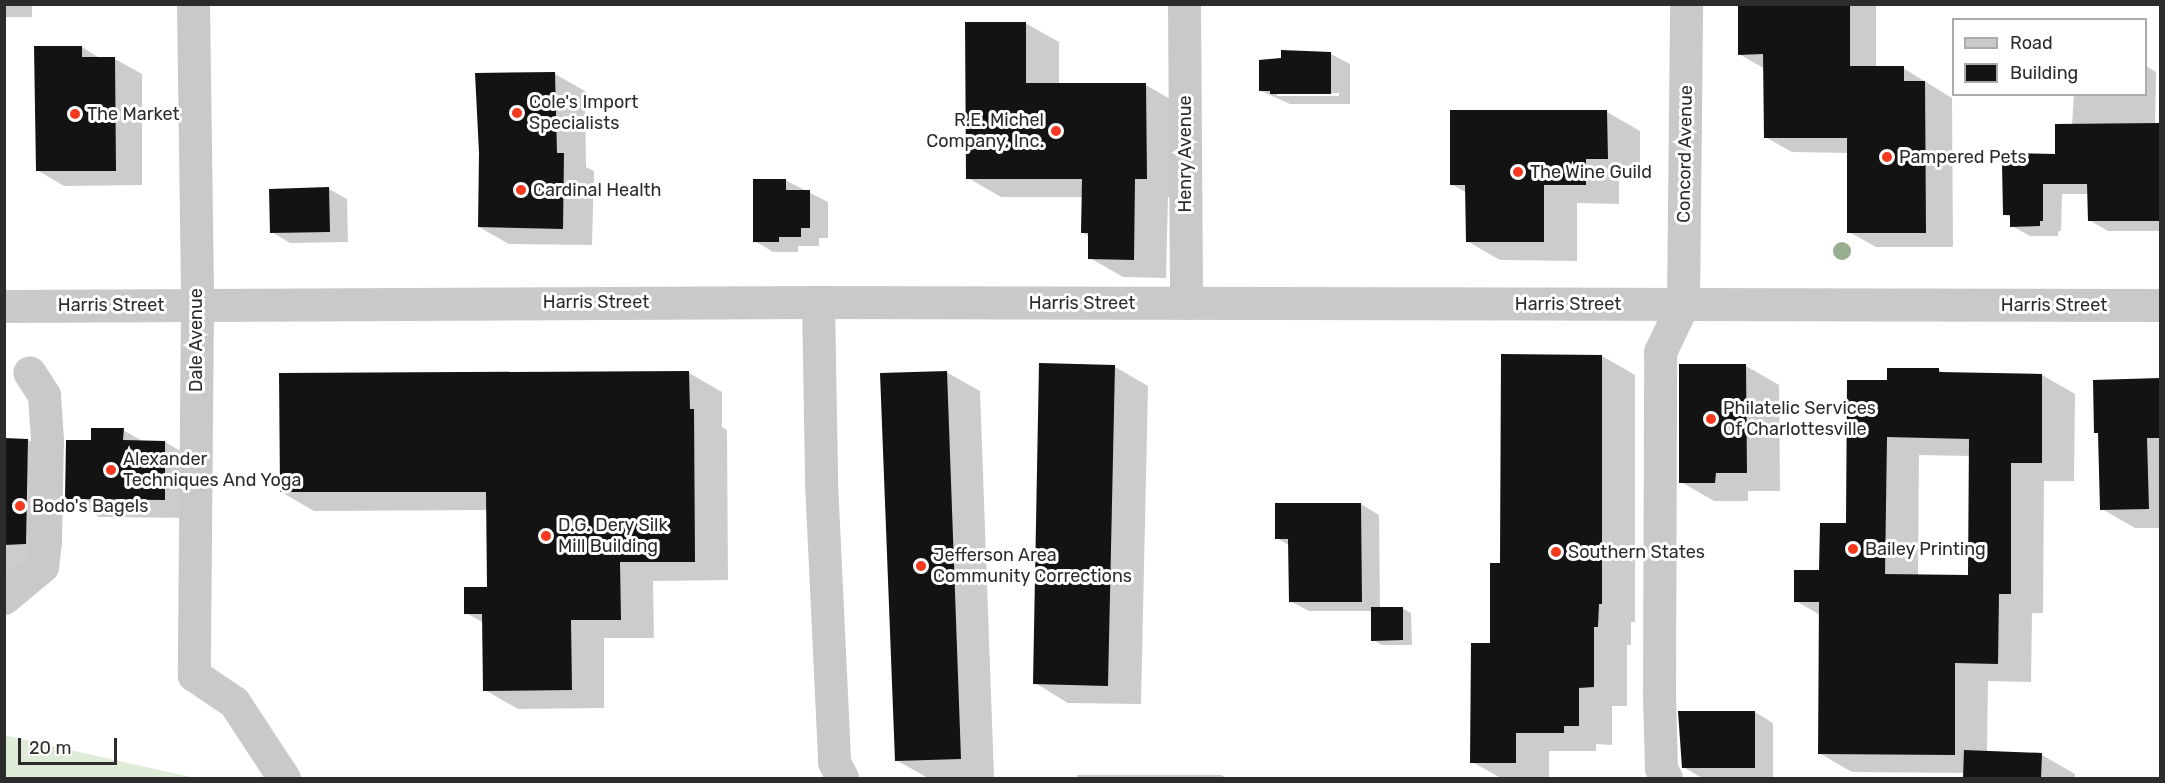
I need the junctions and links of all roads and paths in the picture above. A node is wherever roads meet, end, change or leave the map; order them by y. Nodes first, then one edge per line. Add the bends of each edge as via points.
1 (193, 4) edge
2 (1184, 4) edge
3 (1686, 4) edge
4 (818, 302) junction
5 (1186, 303) junction
6 (1683, 304) junction
7 (196, 305) junction
8 (2160, 305) edge
9 (4, 306) edge
10 (29, 372) dead end
11 (4, 598) edge
12 (284, 778) edge
13 (842, 778) edge
14 (1666, 778) edge

1 - 7 street, Dale Avenue
2 - 5 street, Henry Avenue
3 - 6 street, Concord Avenue
4 - 5 street, Harris Street
4 - 7 street, Harris Street
4 - 13 street via 821,482 834,762
5 - 6 street, Harris Street
6 - 8 street, Harris Street
6 - 14 street via 1660,352 1659,695 1661,768
7 - 9 street, Harris Street
7 - 12 street, Dale Avenue via 194,675 234,702
10 - 11 street via 44,395 45,540 42,566

